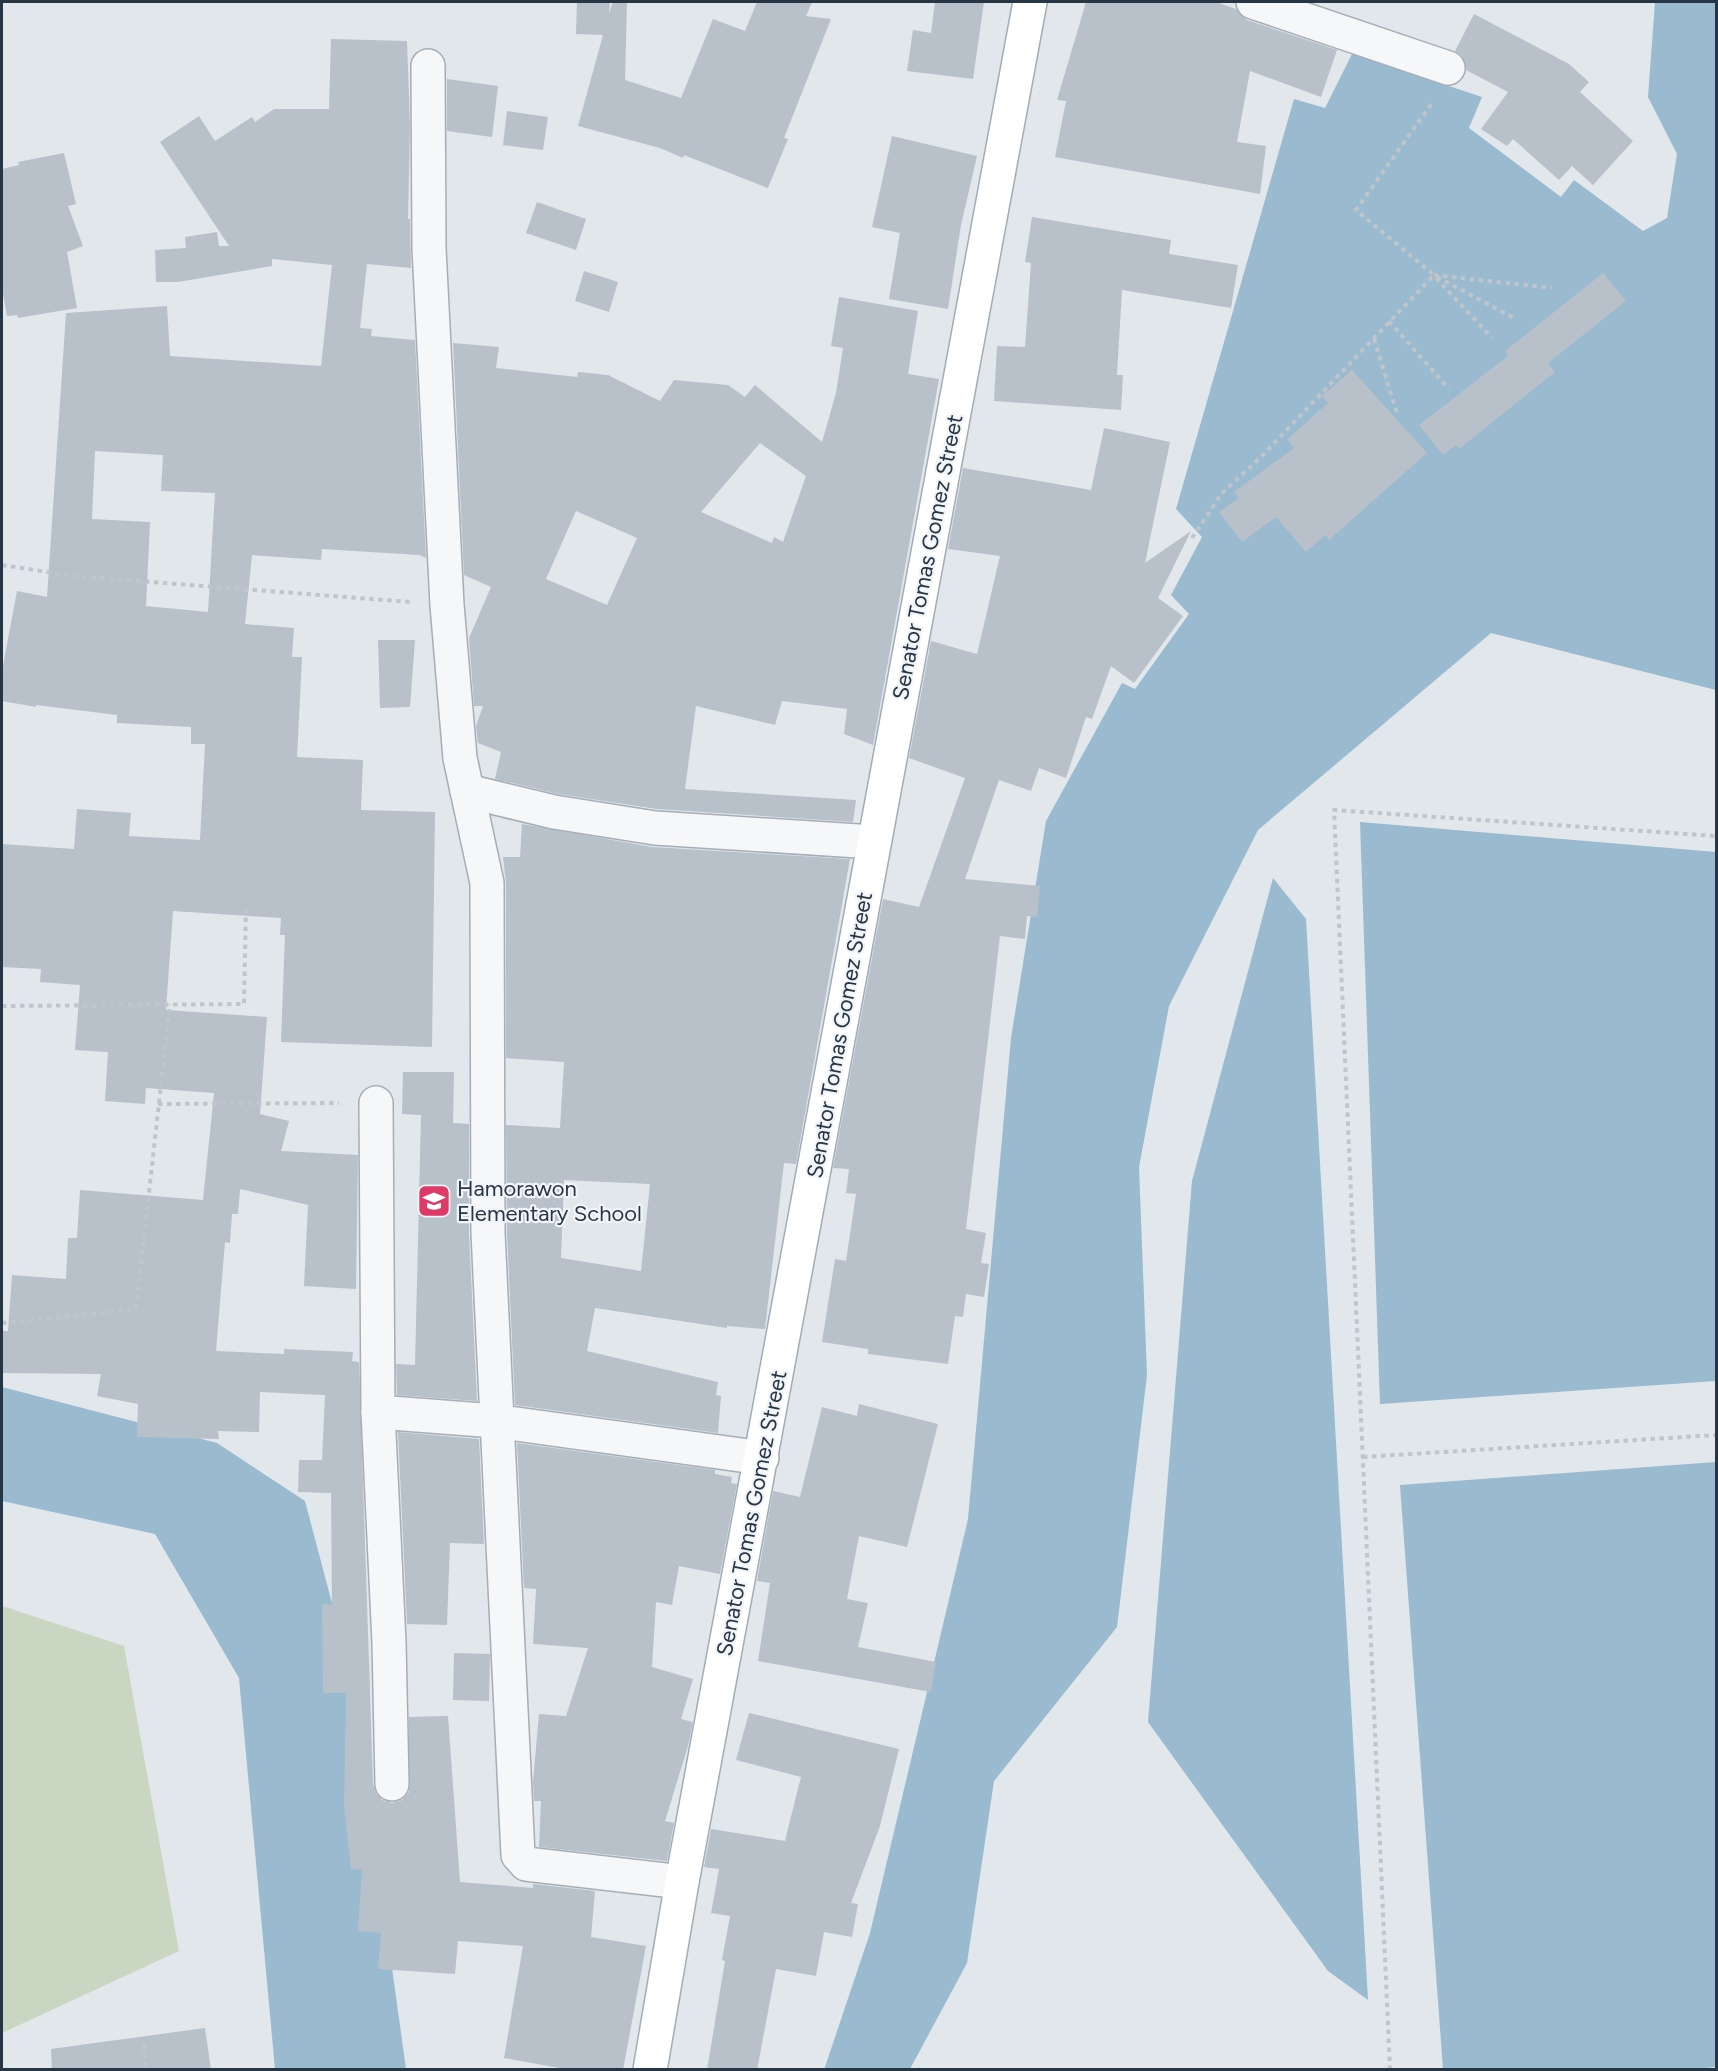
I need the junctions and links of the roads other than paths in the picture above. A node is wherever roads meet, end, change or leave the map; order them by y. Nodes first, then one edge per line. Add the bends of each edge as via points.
1 (1030, 2) edge
2 (1253, 2) edge
3 (428, 66) dead end
4 (1448, 68) road end
5 (467, 791) junction
6 (874, 842) junction
7 (376, 1103) road end
8 (378, 1412) junction
9 (495, 1421) junction
10 (762, 1458) junction
11 (392, 1784) dead end
12 (681, 1882) junction
13 (650, 2070) edge

1 - 6 main road, Senator Tomas Gomez Street
2 - 4 street
3 - 5 street via 429,248 447,605 460,759
5 - 6 street via 555,812 655,828
5 - 9 street via 487,883 488,1233
6 - 10 main road, Senator Tomas Gomez Street
7 - 8 street
8 - 9 street
8 - 11 street
9 - 10 street
9 - 12 street via 518,1855 526,1864
10 - 12 main road, Senator Tomas Gomez Street
12 - 13 main road, Senator Tomas Gomez Street

